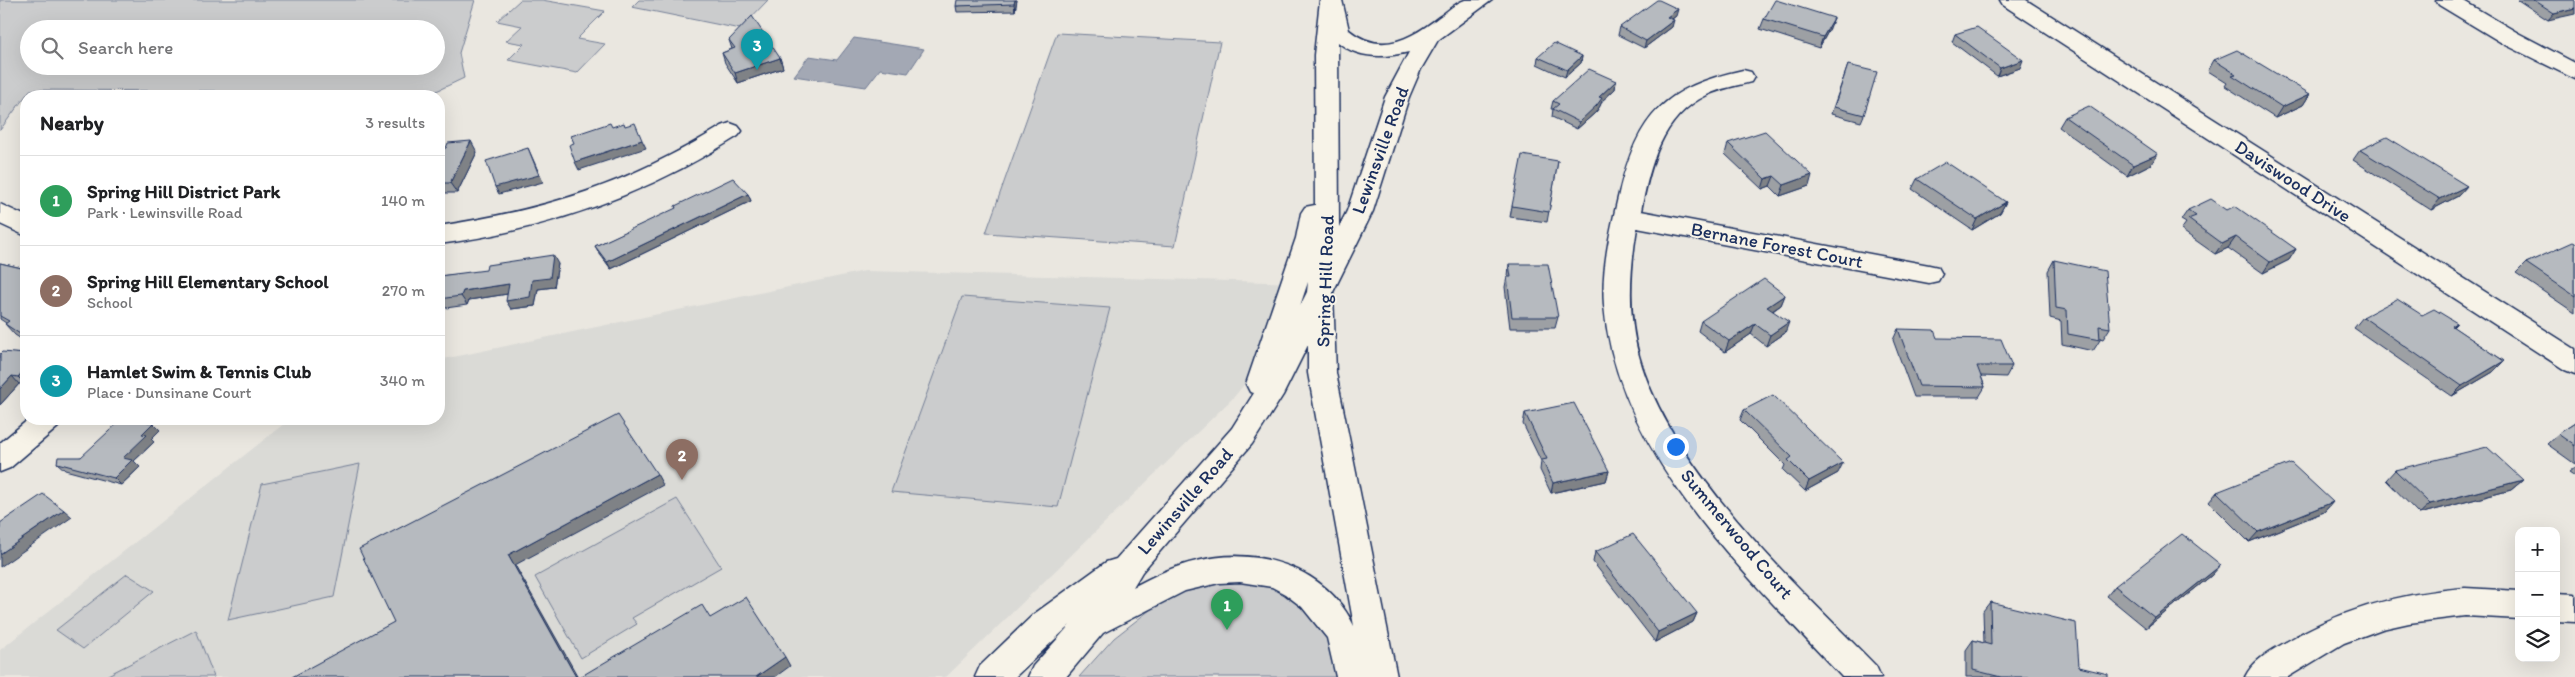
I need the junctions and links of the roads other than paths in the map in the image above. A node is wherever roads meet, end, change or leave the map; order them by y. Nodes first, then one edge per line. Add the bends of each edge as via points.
1 (1481, 0) edge
2 (2010, 0) edge
3 (2447, 0) edge
4 (1331, 2) edge
5 (1429, 36) junction
6 (2575, 72) edge
7 (1743, 77) dead end
8 (730, 131) dead end
9 (1326, 148) junction
10 (0, 213) edge
11 (1626, 217) junction
12 (20, 224) edge
13 (445, 233) edge
14 (1929, 274) dead end
15 (1320, 290) junction
16 (2575, 363) edge
17 (41, 425) edge
18 (1242, 436) junction
19 (0, 460) edge
20 (1130, 563) junction
21 (2515, 605) edge
22 (2560, 607) edge
23 (2575, 608) edge
24 (1091, 624) junction
25 (992, 677) edge
26 (1045, 677) edge
27 (1353, 677) edge
28 (1380, 677) edge
29 (1864, 677) edge
30 (2262, 677) edge

1 - 5 main road, Lewinsville Road
2 - 16 main road, Daviswood Drive
3 - 6 main road
4 - 5 main road via 1340,33 1362,47 1393,50
4 - 9 main road, Spring Hill Road via 1325,55
5 - 15 main road, Lewinsville Road via 1397,97 1360,211
7 - 11 main road, Summerwood Court via 1714,82 1694,90 1666,113 1644,148
8 - 13 main road via 677,164 596,200 524,221
9 - 15 main road, Spring Hill Road via 1328,214
9 - 18 main road via 1309,238
10 - 12 main road
11 - 14 main road, Bernane Forest Court
11 - 29 main road, Summerwood Court via 1619,252 1617,305 1628,361 1652,420 1674,460 1702,499
15 - 18 main road, Lewinsville Road via 1283,370
15 - 28 main road, Spring Hill Road via 1322,373
17 - 19 main road
18 - 20 main road, Lewinsville Road
20 - 24 main road, Lewinsville Road
20 - 25 main road, Lewinsville Road via 1046,624
21 - 30 main road via 2467,602 2374,616 2330,632 2292,653
22 - 23 main road
24 - 26 main road, Lewinsville Road
24 - 27 main road via 1191,575 1223,569 1251,569 1278,574 1302,586 1321,605 1341,633

